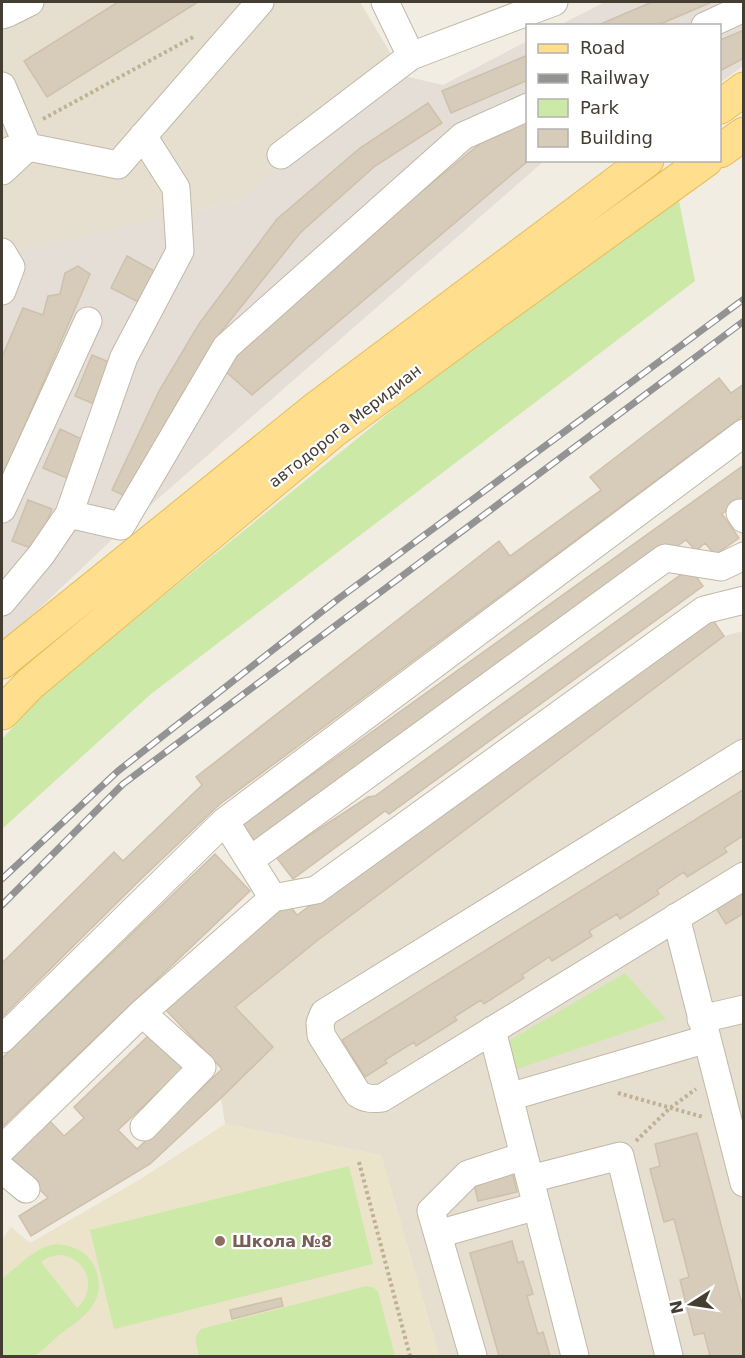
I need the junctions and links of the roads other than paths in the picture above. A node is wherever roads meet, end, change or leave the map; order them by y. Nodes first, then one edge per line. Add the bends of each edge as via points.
1 (30, 2) edge
2 (260, 2) edge
3 (385, 2) edge
4 (554, 2) edge
5 (744, 8) edge
6 (2, 15) edge
7 (709, 24) edge
8 (411, 56) junction
9 (2, 86) edge
10 (744, 89) edge
11 (721, 106) edge
12 (526, 108) edge
13 (744, 134) edge
14 (143, 136) junction
15 (25, 139) junction
16 (721, 150) edge
17 (2, 152) edge
18 (281, 155) dead end
19 (644, 162) edge
20 (703, 162) edge
21 (2, 171) edge
22 (2, 252) edge
23 (2, 291) edge
24 (88, 321) dead end
25 (744, 433) edge
26 (2, 509) edge
27 (69, 514) junction
28 (742, 562) edge
29 (744, 600) edge
30 (2, 602) edge
31 (2, 662) edge
32 (2, 713) edge
33 (744, 753) edge
34 (225, 821) junction
35 (250, 860) junction
36 (744, 876) edge
37 (273, 898) junction
38 (676, 918) junction
39 (744, 1009) edge
40 (142, 1013) junction
41 (704, 1029) junction
42 (492, 1030) junction
43 (2, 1039) edge
44 (509, 1097) junction
45 (144, 1127) dead end
46 (2, 1149) edge
47 (527, 1167) junction
48 (2, 1169) edge
49 (744, 1184) edge
50 (26, 1189) dead end
51 (537, 1206) junction
52 (438, 1234) junction
53 (473, 1356) edge
54 (575, 1356) edge
55 (669, 1356) edge

1 - 6 lane
2 - 14 lane
3 - 8 lane
4 - 8 lane
5 - 7 lane
8 - 18 lane
9 - 15 lane
10 - 11 main road
12 - 27 lane via 463,136 226,347 121,526
13 - 16 main road
14 - 15 lane via 118,165
14 - 27 lane via 176,188 180,250 124,357
15 - 17 lane
15 - 21 lane
19 - 31 main road, автодорога Меридиан via 314,410
20 - 32 main road, автодорога Меридиан via 332,432 30,684
22 - 23 lane via 11,267
24 - 26 lane
25 - 34 lane
27 - 30 lane
28 - 35 lane via 721,567 665,558
29 - 37 lane via 704,610 316,890
33 - 42 lane via 324,1013 320,1023 321,1035 354,1089 364,1098 372,1099 382,1098
34 - 35 lane
34 - 43 lane
35 - 37 lane
36 - 38 lane
37 - 40 lane
38 - 41 lane
38 - 42 lane
39 - 41 lane
40 - 45 lane via 202,1067
40 - 46 lane
41 - 44 lane
41 - 49 lane
42 - 44 lane
44 - 47 lane
47 - 51 lane
47 - 52 lane via 468,1174 431,1211
47 - 55 lane via 620,1156
48 - 50 lane
51 - 52 lane
51 - 54 lane
52 - 53 lane

